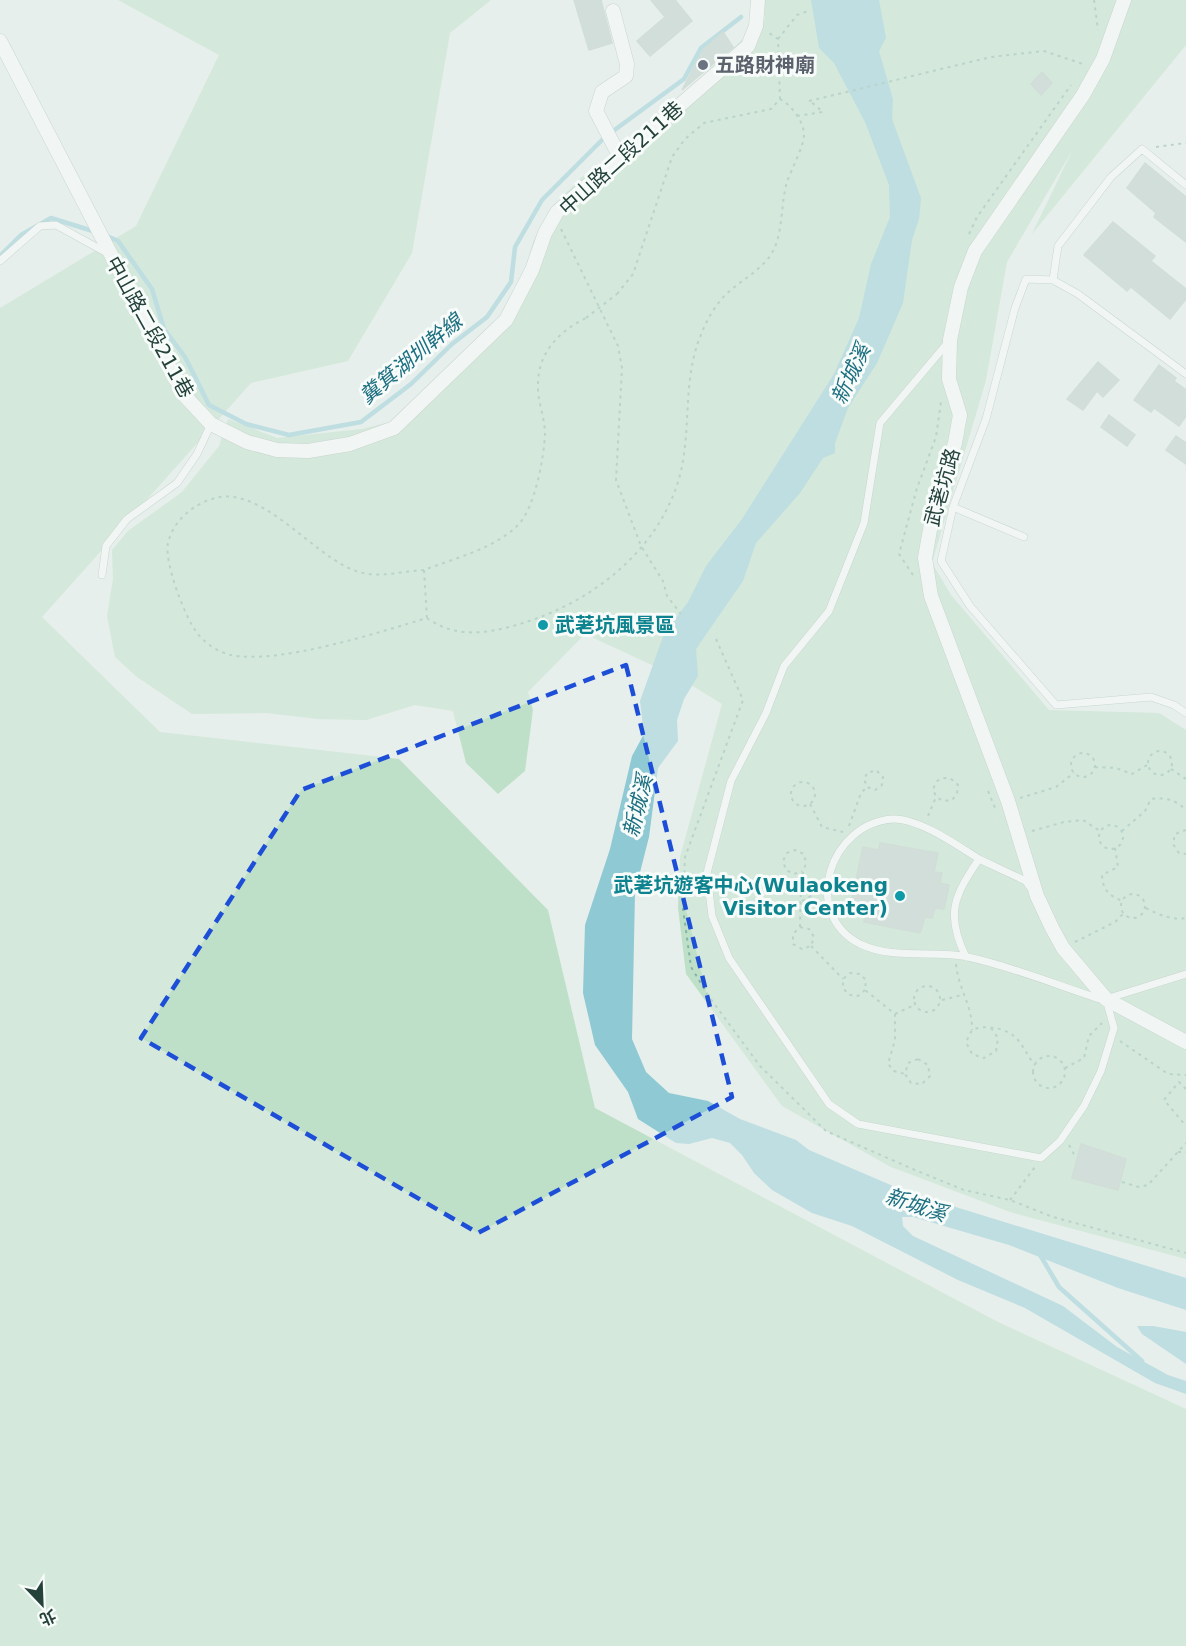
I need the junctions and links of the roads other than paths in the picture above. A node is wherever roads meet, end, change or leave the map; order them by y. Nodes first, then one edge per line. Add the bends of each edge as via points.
1 (758, 0) edge
2 (1125, 0) edge
3 (613, 11) dead end
4 (0, 41) edge
5 (614, 146) junction
6 (1186, 185) edge
7 (109, 252) junction
8 (0, 261) edge
9 (1053, 280) junction
10 (950, 340) junction
11 (1186, 374) edge
12 (211, 424) junction
13 (953, 507) junction
14 (1024, 537) dead end
15 (102, 575) dead end
16 (1186, 714) edge
17 (979, 859) junction
18 (1038, 897) junction
19 (966, 957) junction
20 (1186, 974) edge
21 (1106, 999) junction
22 (1186, 1042) edge

1 - 5 street, 中山路二段211巷 via 756,26 748,46
2 - 10 street, 武荖坑路 via 1103,59 1083,95 975,251 961,287
3 - 5 street via 627,64 626,76 602,92 596,111
4 - 7 street, 中山路二段211巷
5 - 12 street, 中山路二段211巷 via 557,212 506,320 394,428 350,444 308,451 277,450 247,442
6 - 9 lane via 1142,148 1111,177 1058,246
7 - 8 lane via 56,225 40,226
7 - 12 street, 中山路二段211巷 via 184,395
9 - 11 lane
9 - 13 lane via 1026,279 986,419
10 - 18 street, 武荖坑路 via 949,378 960,415 955,443 933,507 925,558 931,596 1008,801
10 - 21 lane via 880,423 864,523 829,611 784,666 766,713 730,781 707,873 712,916 729,958 829,1104 858,1124 1041,1158 1063,1137 1101,1071 1114,1028
12 - 15 lane via 177,483 127,519 106,546
13 - 14 lane
13 - 16 lane via 941,561 970,606 1056,705 1150,697 1174,705
17 - 18 lane via 1026,881
17 - 19 lane via 958,891 954,915 958,940
17 - 19 lane via 923,827 895,819 869,824 847,840 832,860 828,887 831,912 841,929 860,944 885,952
18 - 21 street, 武荖坑路 via 1064,948
19 - 21 lane
20 - 21 lane
21 - 22 street, 武荖坑路

